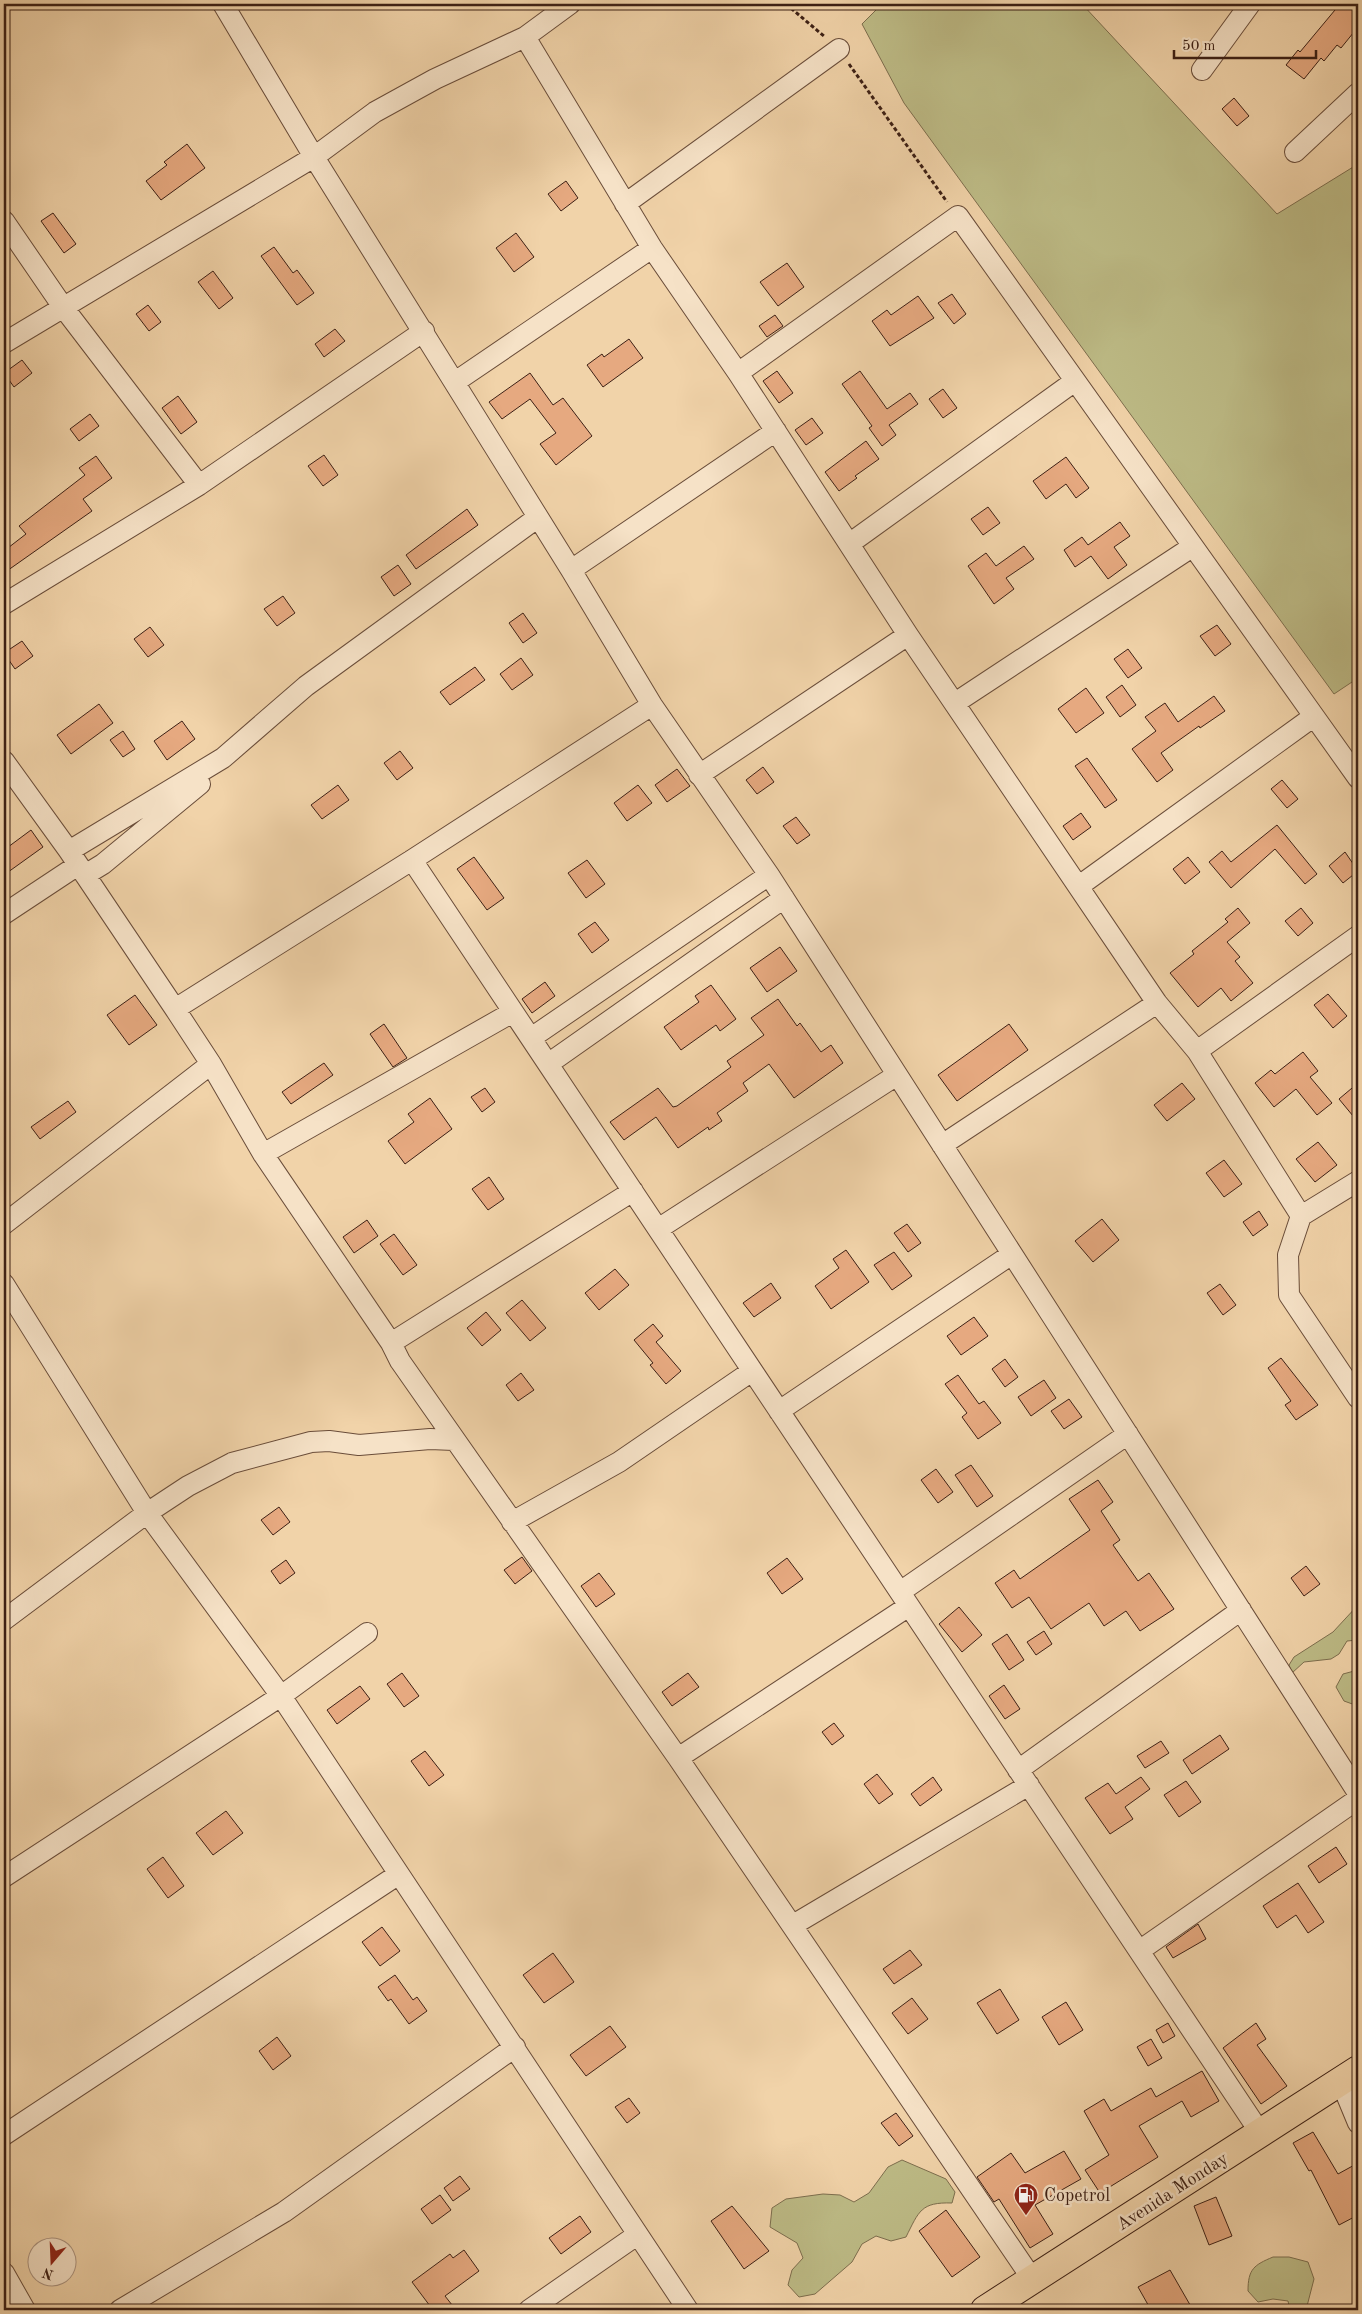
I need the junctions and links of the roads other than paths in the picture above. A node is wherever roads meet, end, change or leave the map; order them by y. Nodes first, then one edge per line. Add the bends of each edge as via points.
1 (223, 4) edge
2 (570, 4) edge
3 (1250, 4) edge
4 (525, 36) junction
5 (839, 49) road end
6 (1202, 70) dead end
7 (1358, 94) edge
8 (1295, 152) dead end
9 (314, 157) junction
10 (625, 204) junction
11 (4, 221) edge
12 (652, 248) junction
13 (63, 307) junction
14 (424, 331) junction
15 (4, 343) edge
16 (738, 373) junction
17 (1075, 381) junction
18 (455, 382) junction
19 (776, 431) junction
20 (199, 486) junction
21 (537, 518) junction
22 (849, 544) junction
23 (1192, 546) junction
24 (571, 570) junction
25 (4, 604) edge
26 (908, 635) junction
27 (955, 703) junction
28 (652, 705) junction
29 (1313, 717) junction
30 (223, 758) junction
31 (4, 760) edge
32 (699, 775) junction
33 (1358, 778) edge
34 (412, 860) junction
35 (77, 864) junction
36 (769, 875) junction
37 (1079, 886) junction
38 (784, 898) junction
39 (4, 914) edge
40 (1358, 936) edge
41 (1157, 1003) junction
42 (175, 1009) junction
43 (513, 1012) junction
44 (531, 1038) junction
45 (1197, 1051) junction
46 (210, 1064) junction
47 (548, 1064) junction
48 (897, 1075) junction
49 (942, 1146) junction
50 (262, 1154) junction
51 (1358, 1181) edge
52 (633, 1191) junction
53 (1301, 1216) junction
54 (4, 1224) edge
55 (658, 1229) junction
56 (1012, 1254) junction
57 (4, 1284) edge
58 (391, 1344) junction
59 (752, 1370) junction
60 (1358, 1398) edge
61 (779, 1411) junction
62 (1128, 1434) junction
63 (454, 1440) junction
64 (147, 1513) junction
65 (512, 1522) junction
66 (904, 1599) junction
67 (1240, 1610) junction
68 (4, 1620) edge
69 (367, 1633) dead end
70 (281, 1696) junction
71 (678, 1758) junction
72 (1024, 1777) junction
73 (1358, 1793) edge
74 (1358, 1799) edge
75 (399, 1874) junction
76 (4, 1877) edge
77 (793, 1925) junction
78 (1139, 1951) junction
79 (514, 2047) junction
80 (1350, 2076) edge
81 (1358, 2123) edge
82 (1261, 2134) junction
83 (4, 2135) edge
84 (637, 2235) junction
85 (4, 2273) edge
86 (1033, 2280) junction
87 (25, 2310) edge
88 (120, 2310) edge
89 (529, 2310) edge
90 (688, 2310) edge
91 (985, 2310) edge

1 - 9 street
2 - 4 street
3 - 6 street
4 - 9 street via 384,107
4 - 10 street
5 - 10 street
7 - 8 street
9 - 13 street
9 - 14 street
10 - 12 street
11 - 13 street
12 - 16 street
12 - 18 street
13 - 15 street
13 - 20 street
14 - 18 street
14 - 20 street
16 - 17 street via 958,216
16 - 19 street
17 - 22 street
17 - 23 street
18 - 21 street
19 - 22 street
19 - 24 street
20 - 25 street
21 - 24 street
21 - 30 street via 306,686
22 - 26 street
23 - 27 street
23 - 29 street
24 - 28 street
26 - 27 street
26 - 32 street
27 - 37 street
28 - 32 street
28 - 34 street
29 - 33 street
29 - 37 street
30 - 35 street
30 - 35 street via 214,772 103,864
31 - 35 street
32 - 36 street
34 - 42 street
34 - 43 street
35 - 39 street
35 - 42 street
36 - 38 street
36 - 44 street
37 - 41 street
38 - 47 street
38 - 48 street
40 - 45 street
41 - 45 street
41 - 49 street
42 - 46 street
43 - 44 street
43 - 50 street
44 - 47 street
45 - 53 street
46 - 50 street
46 - 54 street
47 - 52 street
48 - 49 street
48 - 55 street
49 - 56 street
50 - 58 street
51 - 53 street
52 - 55 street
52 - 58 street
53 - 60 street via 1288,1255 1289,1295
55 - 59 street
56 - 61 street
56 - 62 street
57 - 64 street
58 - 63 street
59 - 61 street
59 - 65 street via 619,1462
61 - 66 street
62 - 66 street
62 - 67 street
63 - 64 street via 359,1445 320,1442 271,1452 232,1463
63 - 65 street
64 - 68 street
64 - 70 street
65 - 71 street
66 - 71 street
66 - 72 street
67 - 72 street
67 - 73 street
69 - 70 street
70 - 75 street
70 - 76 street
71 - 77 street
72 - 77 street
72 - 78 street
74 - 78 street
75 - 79 street
75 - 83 street
77 - 86 street
78 - 82 street
79 - 84 street
79 - 88 street via 284,2212
80 - 81 street
80 - 82 highway, Avenida Monday
82 - 86 highway, Avenida Monday
84 - 89 street
84 - 90 street
85 - 87 street
86 - 91 highway, Avenida Monday

